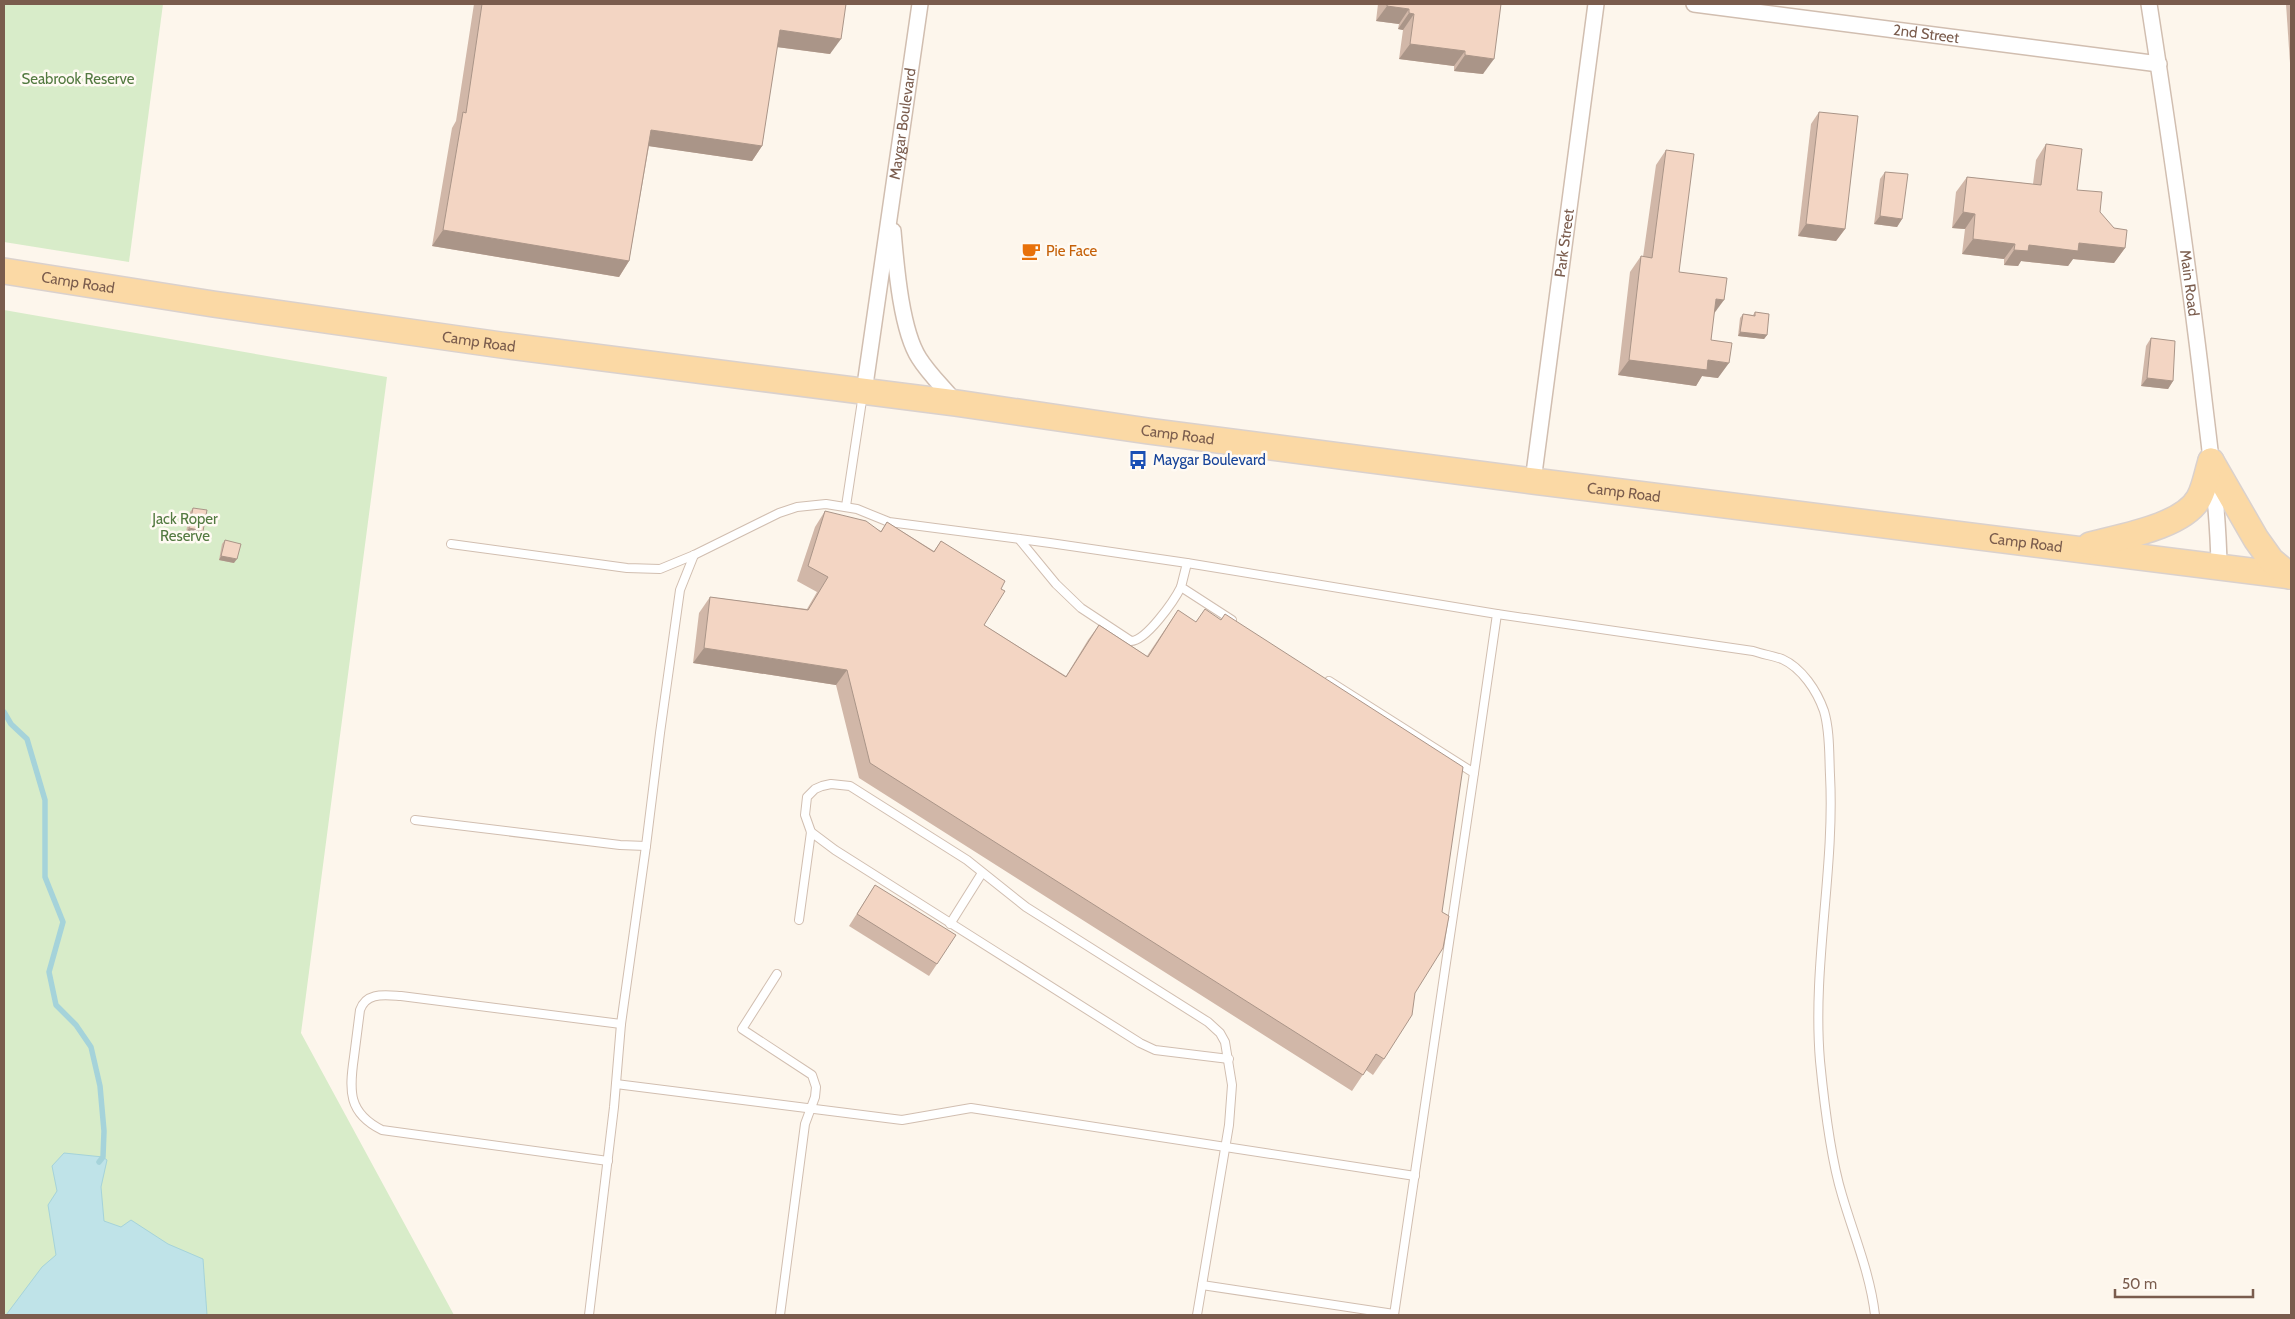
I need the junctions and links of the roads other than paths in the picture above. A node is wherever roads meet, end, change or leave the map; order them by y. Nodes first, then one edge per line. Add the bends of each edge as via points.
1 (920, 4) edge
2 (1596, 4) edge
3 (1694, 4) edge
4 (2150, 4) edge
5 (2159, 64) junction
6 (891, 207) junction
7 (4, 271) edge
8 (864, 392) junction
9 (956, 403) junction
10 (2211, 461) junction
11 (1532, 481) junction
12 (846, 506) junction
13 (1019, 539) junction
14 (451, 544) dead end
15 (2074, 549) junction
16 (694, 555) junction
17 (1187, 563) junction
18 (2219, 566) junction
19 (2291, 576) edge
20 (1181, 587) junction
21 (1497, 614) junction
22 (1240, 624) edge
23 (1324, 678) edge
24 (1474, 773) junction
25 (415, 820) dead end
26 (811, 832) junction
27 (646, 846) junction
28 (982, 873) junction
29 (799, 920) dead end
30 (950, 924) junction
31 (777, 974) dead end
32 (621, 1024) junction
33 (1229, 1059) junction
34 (616, 1084) junction
35 (811, 1108) junction
36 (1225, 1147) junction
37 (608, 1161) junction
38 (1415, 1176) junction
39 (1202, 1285) junction
40 (1394, 1314) edge
41 (589, 1315) edge
42 (780, 1315) edge
43 (1197, 1315) edge
44 (1875, 1315) edge

1 - 6 street, Maygar Boulevard
2 - 11 street, Park Street
3 - 5 street, 2nd Street
4 - 5 street, Main Road
5 - 10 street, Main Road
6 - 8 street, Maygar Boulevard
6 - 9 street via 898,282 912,344 919,358
7 - 8 main road, Camp Road via 501,345
8 - 9 main road, Camp Road
8 - 12 lane
9 - 11 main road, Camp Road
10 - 15 main road via 2199,499 2189,510 2139,532
10 - 18 street, Main Road
10 - 19 main road via 2256,539 2272,560
11 - 15 main road, Camp Road
12 - 13 lane via 888,522
12 - 16 lane via 797,507
13 - 17 lane
13 - 20 lane via 1056,584 1081,608 1130,641 1139,639 1161,616
14 - 16 lane via 628,568 660,569
15 - 18 main road, Camp Road
16 - 27 lane via 680,590
17 - 20 lane
17 - 21 lane
18 - 19 main road, Camp Road
20 - 22 lane
21 - 24 lane
21 - 44 lane via 1753,651 1782,660 1802,674 1816,692 1824,711 1831,799 1818,996 1820,1061 1841,1194 1871,1287
23 - 24 lane
24 - 38 lane
25 - 27 lane
26 - 28 lane via 804,815 810,793 825,785 850,786
26 - 29 lane
26 - 30 lane
27 - 32 lane
28 - 30 lane
28 - 33 lane via 1026,907 1208,1022 1220,1033
30 - 33 lane via 1140,1043 1155,1050
31 - 35 lane via 742,1029 809,1071 816,1087
32 - 34 lane
32 - 37 lane via 400,996 373,996 363,1003 360,1010 350,1086 354,1105 364,1119 382,1130
33 - 36 lane via 1232,1085
34 - 35 lane
34 - 37 lane
35 - 36 lane via 902,1120 971,1108
35 - 42 lane via 806,1124
36 - 38 lane
36 - 39 lane
37 - 41 lane
38 - 40 lane
39 - 40 lane
39 - 43 lane

